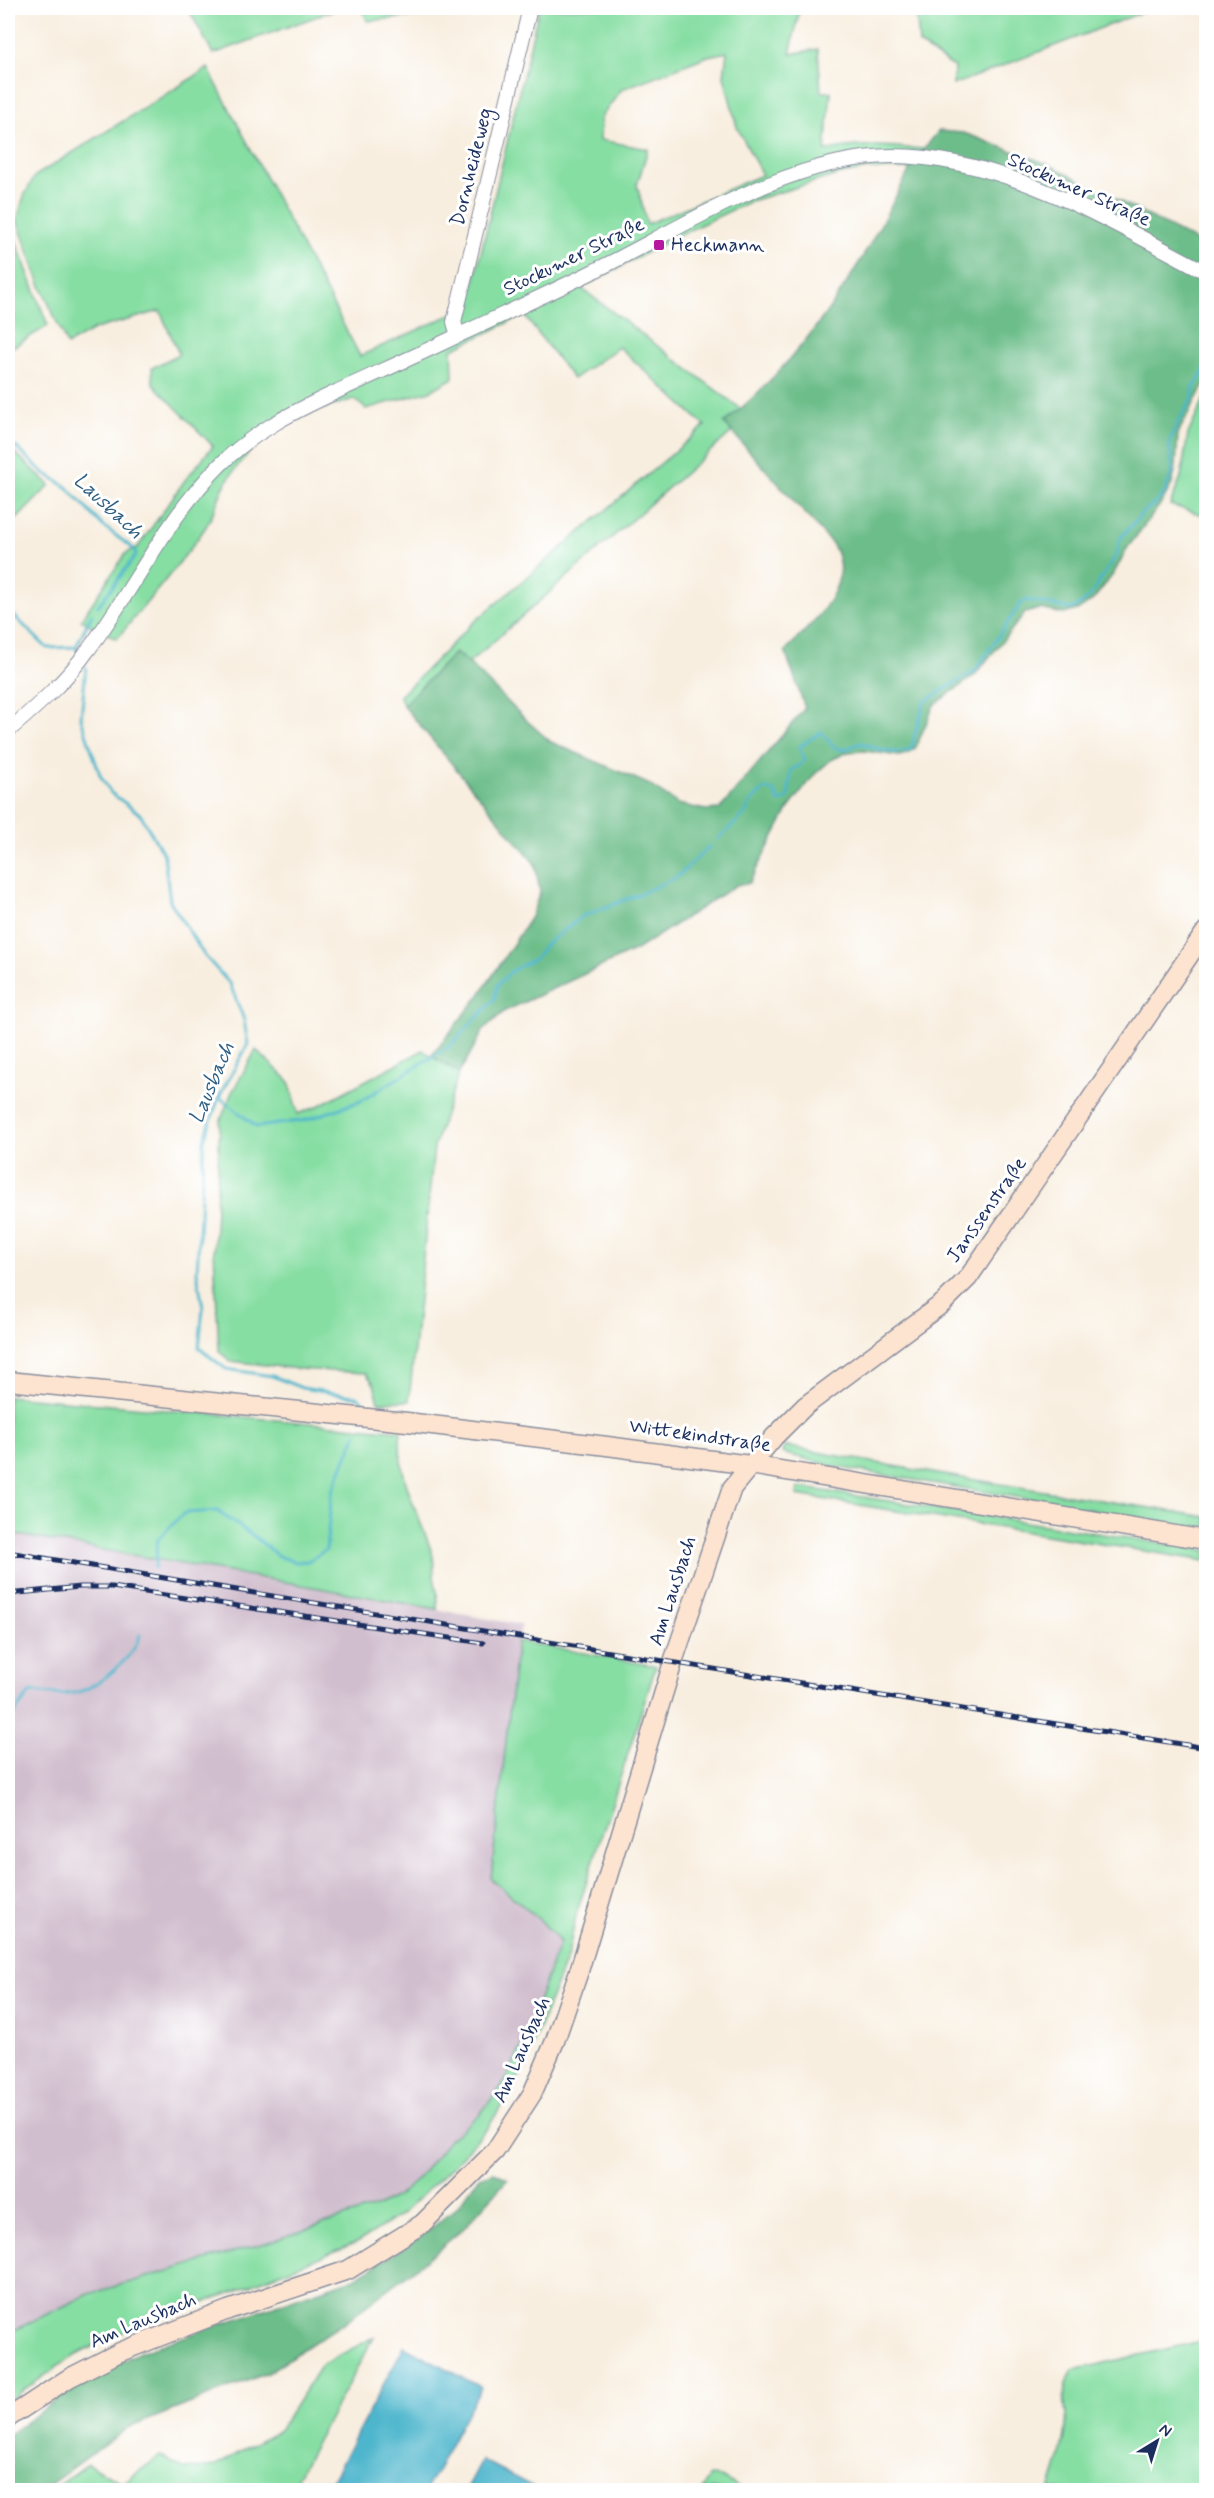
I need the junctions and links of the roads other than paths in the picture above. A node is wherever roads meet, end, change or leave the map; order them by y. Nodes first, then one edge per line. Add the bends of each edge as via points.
1 (530, 8) edge
2 (1206, 272) edge
3 (458, 336) junction
4 (8, 731) edge
5 (1206, 931) edge
6 (8, 1380) edge
7 (750, 1465) junction
8 (1206, 1540) edge
9 (8, 2418) edge

1 - 3 street, Dornheideweg via 454,322
2 - 3 street, Stockumer Straße via 1082,208 1011,179 936,160 872,157 813,170 733,199
3 - 4 street, Stockumer Straße via 294,411 234,452 179,513 88,651
5 - 7 main road, Janssenstraße via 968,1278 934,1310 805,1406
6 - 7 main road, Wittekindstraße
7 - 8 main road, Wittekindstraße
7 - 9 main road, Am Lausbach via 724,1506 555,2041 532,2094 495,2151 422,2224 348,2271 228,2310 120,2352 69,2378

